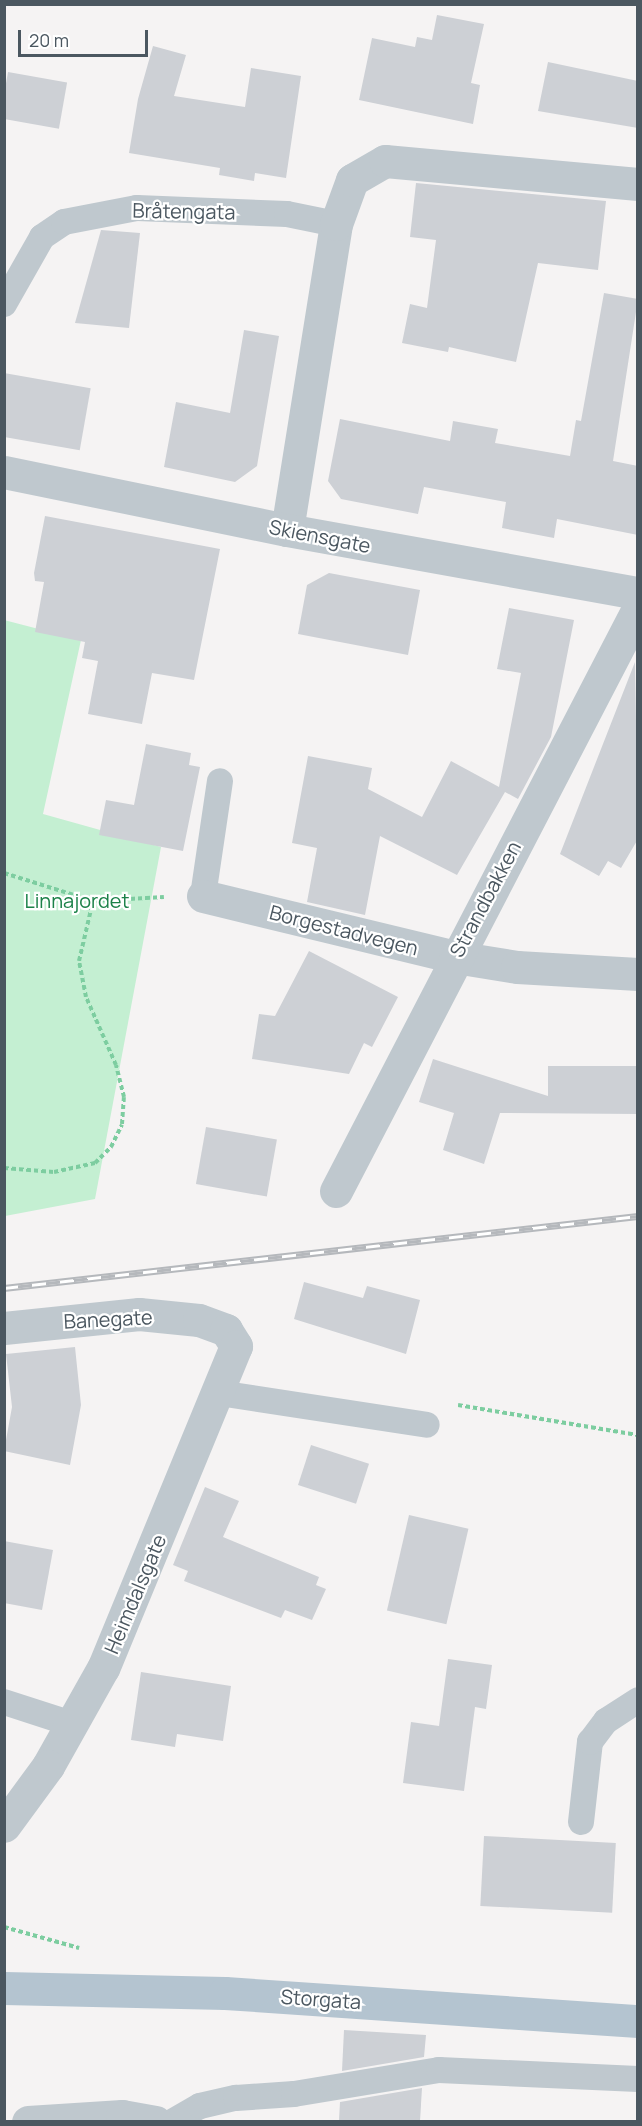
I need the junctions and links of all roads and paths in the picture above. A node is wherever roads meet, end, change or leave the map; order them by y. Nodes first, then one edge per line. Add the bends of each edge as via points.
1 (638, 184) edge
2 (336, 224) junction
3 (4, 304) edge
4 (4, 472) edge
5 (287, 530) junction
6 (638, 593) edge
7 (638, 609) edge
8 (220, 781) dead end
9 (4, 873) edge
10 (203, 896) junction
11 (93, 901) junction
12 (455, 957) junction
13 (638, 974) edge
14 (4, 1168) edge
15 (336, 1191) dead end
16 (4, 1328) edge
17 (236, 1346) joint
18 (219, 1393) junction
19 (427, 1425) dead end
20 (638, 1700) edge
21 (4, 1702) edge
22 (72, 1724) junction
23 (581, 1822) dead end
24 (4, 1827) edge
25 (4, 1927) edge
26 (80, 1948) dead end
27 (4, 1988) edge
28 (638, 2021) edge
29 (638, 2079) edge
30 (28, 2121) edge
31 (155, 2121) edge
32 (172, 2121) edge

1 - 2 street via 385,161 352,180
2 - 3 lane, Bråtengata via 287,214 137,207 64,222 42,237
2 - 5 street
4 - 5 street, Skiensgate
5 - 6 street, Skiensgate
7 - 12 street, Strandbakken
8 - 10 lane
9 - 11 path
10 - 11 path
10 - 12 street, Borgestadvegen
11 - 14 path via 79,961 86,997 116,1065 124,1097 122,1124 111,1147 95,1163 54,1173
12 - 13 street, Borgestadvegen via 518,967
12 - 15 street, Strandbakken
16 - 17 street, Banegate via 139,1314 199,1320 226,1330
17 - 18 street, Heimdalsgate
18 - 19 lane
18 - 22 street, Heimdalsgate via 103,1668
20 - 23 lane via 606,1721 590,1742
21 - 22 lane
22 - 24 street, Heimdalsgate via 48,1766
25 - 26 path
27 - 28 main road, Storgata via 225,1993
29 - 32 lane via 439,2070 294,2094 236,2098 200,2106
30 - 31 street via 122,2116

